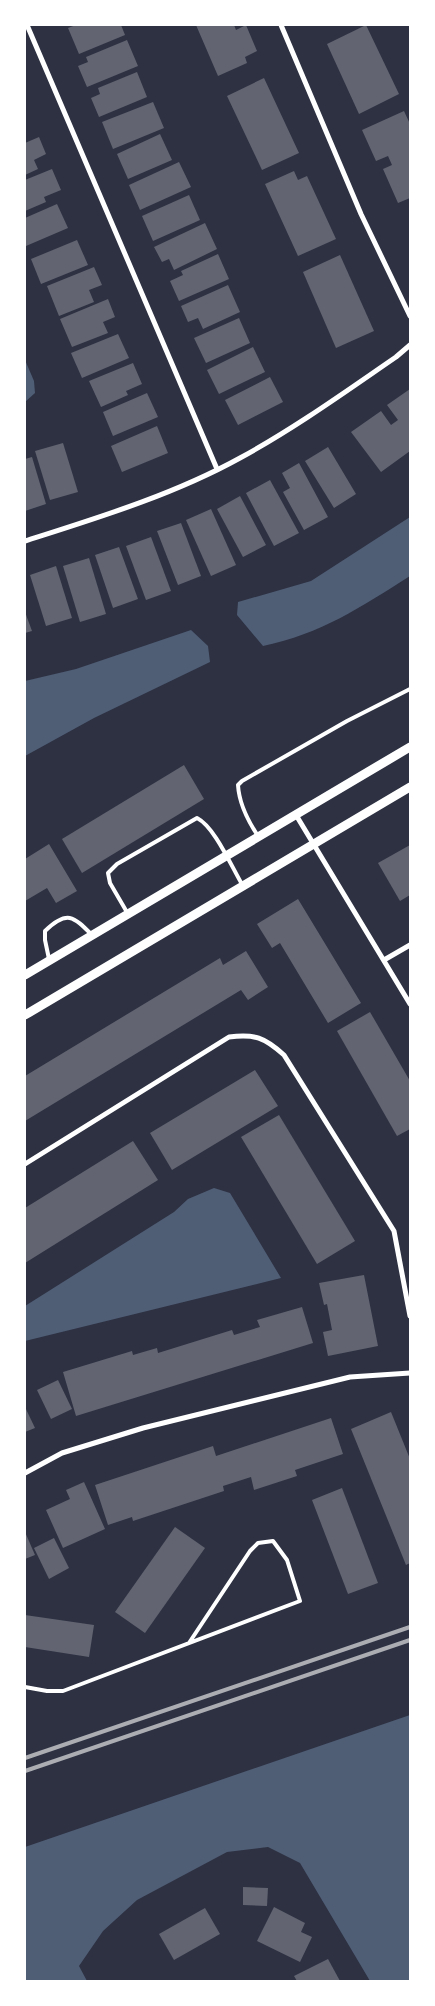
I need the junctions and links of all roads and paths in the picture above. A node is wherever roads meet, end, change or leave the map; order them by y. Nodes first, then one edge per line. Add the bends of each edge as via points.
1 (27, 25) edge
2 (281, 25) edge
3 (410, 316) edge
4 (410, 345) edge
5 (216, 469) junction
6 (25, 541) edge
7 (410, 689) edge
8 (410, 747) edge
9 (410, 787) edge
10 (296, 814) junction
11 (258, 837) junction
12 (314, 844) junction
13 (226, 856) junction
14 (243, 886) junction
15 (128, 914) junction
16 (92, 936) junction
17 (410, 945) edge
18 (50, 960) junction
19 (384, 960) junction
20 (25, 975) edge
21 (410, 1004) edge
22 (25, 1015) edge
23 (25, 1164) edge
24 (410, 1316) edge
25 (410, 1373) edge
26 (25, 1473) edge
27 (189, 1643) junction
28 (25, 1687) edge

1 - 5 street
2 - 3 street via 361,214
4 - 5 street via 296,426
5 - 6 street via 162,494
7 - 11 lane via 347,721 238,785 248,821
8 - 10 street
9 - 12 street
10 - 11 street
10 - 12 street
11 - 13 street
12 - 14 street
12 - 19 street
13 - 14 lane
13 - 15 street
13 - 15 lane via 214,836 197,818 117,864 108,873 110,883
14 - 22 street
15 - 16 street
16 - 18 street
16 - 18 lane via 78,921 71,917 63,918 45,931 44,940
17 - 19 street
18 - 20 street
19 - 21 street
23 - 24 street via 229,1037 249,1035 267,1040 284,1054 394,1231
25 - 26 street via 350,1377 143,1428 62,1453
27 - 27 lane via 250,1551 258,1543 273,1541 287,1560 300,1601
27 - 28 lane via 63,1691

